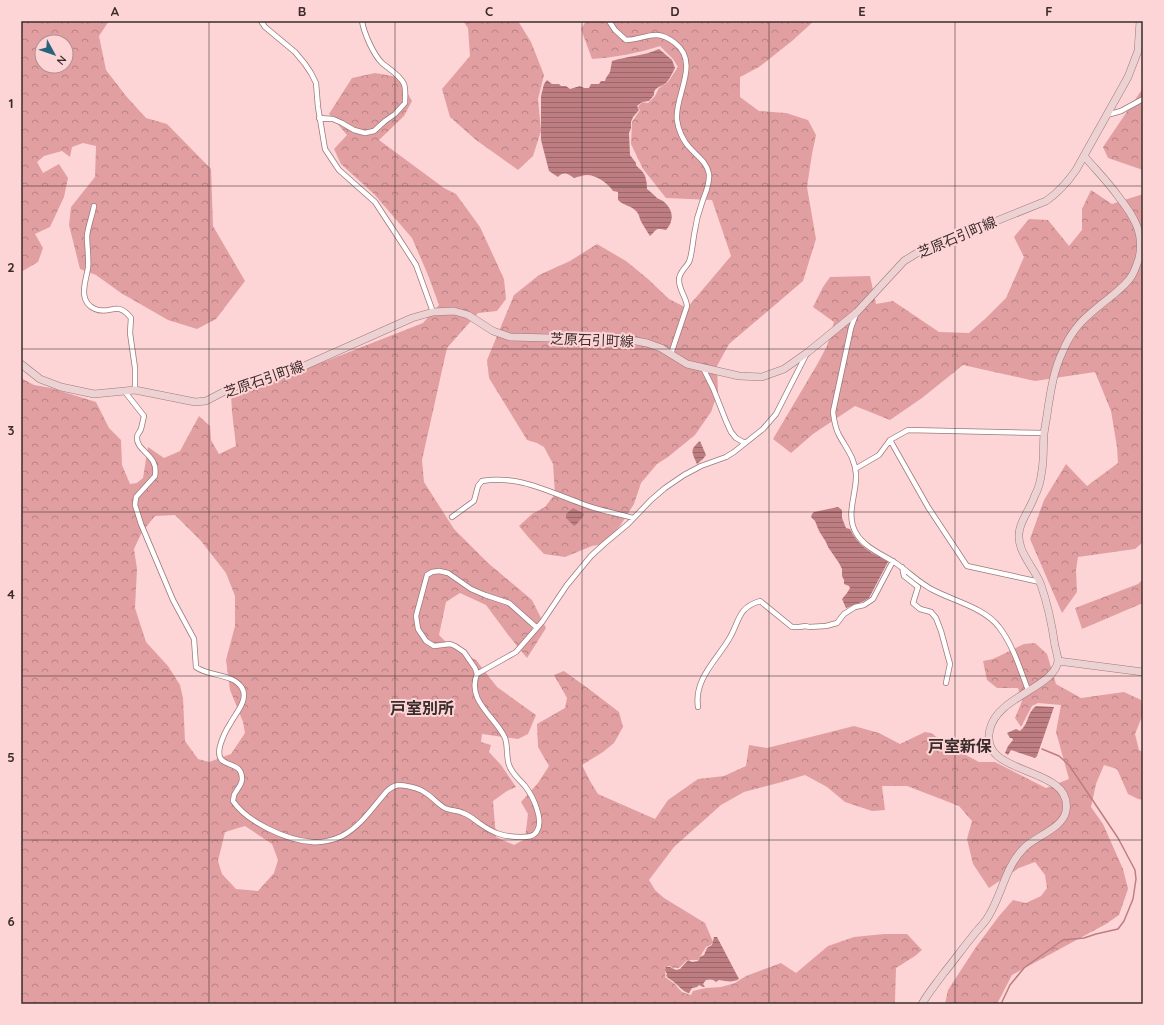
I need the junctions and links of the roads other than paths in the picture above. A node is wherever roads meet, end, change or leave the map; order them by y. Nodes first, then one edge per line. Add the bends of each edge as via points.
1 (261, 21) edge
2 (362, 21) edge
3 (608, 21) edge
4 (1140, 21) edge
5 (1143, 99) edge
6 (1107, 115) junction
7 (319, 118) junction
8 (1084, 157) junction
9 (94, 206) dead end
10 (433, 312) junction
11 (857, 312) junction
12 (808, 352) junction
13 (670, 354) junction
14 (21, 364) edge
15 (703, 368) junction
16 (135, 390) junction
17 (125, 392) junction
18 (1044, 432) junction
19 (890, 440) junction
20 (746, 443) junction
21 (855, 469) junction
22 (452, 517) dead end
23 (633, 518) junction
24 (893, 561) junction
25 (902, 567) junction
26 (1040, 582) junction
27 (536, 627) junction
28 (1058, 661) junction
29 (1143, 672) edge
30 (477, 674) junction
31 (946, 683) dead end
32 (1028, 690) junction
33 (698, 707) dead end
34 (922, 1004) edge

1 - 7 street via 294,52 311,73 316,83
2 - 7 street via 374,52 404,83 405,103 374,131 364,133 333,119
3 - 13 street via 626,40 657,35 670,39 684,52 686,70 677,120 685,141 703,160 709,173 709,183 695,228 689,262 680,272 679,281 687,306
4 - 6 main road, 芝原石引町線 via 1138,51 1128,77
5 - 6 street via 1121,111
6 - 8 main road, 芝原石引町線
7 - 10 street via 325,149 339,170 375,202 416,265
8 - 11 main road, 芝原石引町線 via 1066,184 1046,201 917,253 904,261
8 - 18 main road via 1104,178 1132,215 1141,238 1140,253 1131,277 1080,322 1069,338 1057,363
9 - 16 street via 88,224 85,297 87,303 95,309 121,308 131,318
10 - 13 main road, 芝原石引町線 via 454,311 468,315 493,331 510,337 631,340 661,348
10 - 16 main road, 芝原石引町線 via 412,318 293,371 277,377 253,380 206,401 195,402
11 - 12 main road, 芝原石引町線
11 - 21 street via 851,328 833,412 839,435 851,454
12 - 15 main road, 芝原石引町線 via 784,369 762,377 739,376
12 - 20 street via 776,414
13 - 15 main road, 芝原石引町線 via 687,364
14 - 17 main road, 芝原石引町線 via 40,378 61,387 94,394
15 - 20 street via 731,432
16 - 17 main road, 芝原石引町線
17 - 30 street via 144,416 137,436 138,443 156,465 155,476 136,497 135,505 173,600 194,638 196,667 208,674 233,680 242,687 244,693 242,704 222,741 219,757 241,770 241,784 233,801 249,817 280,834 313,842 330,840 358,824 390,788 398,785 424,791 444,807 463,813 495,833 509,837 536,834 539,818 535,804 526,787 513,774 505,739 480,703 474,688
18 - 19 street via 908,430
18 - 26 main road via 1038,488 1019,530 1020,546
19 - 21 street via 879,455
19 - 26 street via 928,507 967,566
20 - 23 street via 726,457 684,474 664,488
21 - 24 street via 851,515 856,534 874,551
22 - 23 street via 474,501 482,481 502,479 538,487 580,503
23 - 27 street via 591,556
24 - 25 street
24 - 33 street via 873,599 844,614 838,622 826,626 792,626 760,601 748,606 739,616 729,640 704,674 700,684
25 - 31 street via 904,576 918,587 913,603 920,609 931,612 941,631 950,664
25 - 32 street via 932,590 973,607 998,625 1015,656
26 - 28 main road via 1051,618
27 - 30 street via 516,652
27 - 30 street via 509,603 471,589 448,572 432,572 427,576 416,616 418,629 426,641 434,646 450,644 464,652
28 - 29 main road
28 - 32 main road via 1052,674
32 - 34 main road via 1004,707 993,720 989,731 989,745 1004,760 1060,788 1066,801 1066,812 1055,827 1024,848 1016,858 989,916

